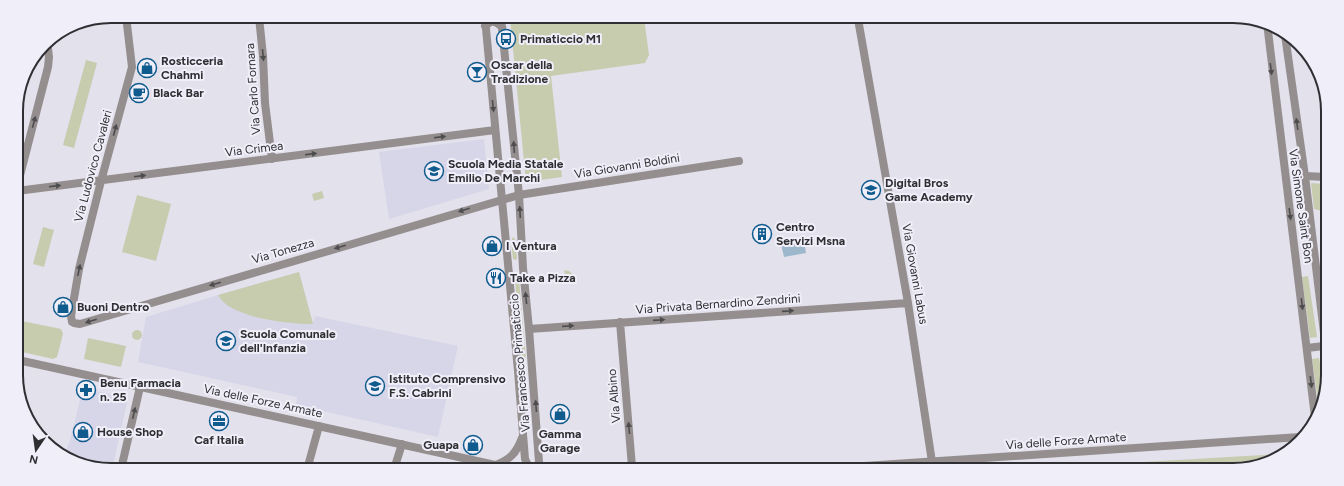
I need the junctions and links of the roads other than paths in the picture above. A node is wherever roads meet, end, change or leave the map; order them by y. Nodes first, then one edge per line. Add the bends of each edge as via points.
1 (127, 23) edge
2 (260, 23) edge
3 (485, 23) edge
4 (498, 23) edge
5 (502, 23) edge
6 (859, 23) edge
7 (502, 27) junction
8 (1270, 31) edge
9 (1286, 41) edge
10 (48, 50) edge
11 (495, 130) junction
12 (272, 159) junction
13 (740, 161) dead end
14 (23, 164) edge
15 (515, 167) junction
16 (499, 169) junction
17 (1304, 176) junction
18 (1321, 177) edge
19 (101, 181) junction
20 (23, 190) edge
21 (519, 194) junction
22 (502, 199) junction
23 (508, 260) junction
24 (523, 261) junction
25 (509, 276) junction
26 (524, 276) junction
27 (908, 303) junction
28 (1321, 309) edge
29 (72, 322) joint
30 (620, 322) junction
31 (529, 329) junction
32 (1321, 346) edge
33 (1307, 348) junction
34 (23, 361) edge
35 (518, 371) junction
36 (533, 372) junction
37 (140, 387) junction
38 (1314, 408) edge
39 (319, 426) junction
40 (522, 436) junction
41 (1295, 437) edge
42 (402, 444) junction
43 (932, 462) junction
44 (122, 463) edge
45 (309, 463) edge
46 (396, 463) edge
47 (487, 463) edge
48 (504, 463) edge
49 (527, 463) edge
50 (539, 463) edge
51 (632, 463) edge
52 (916, 463) edge

19 -> 1 street, Via Ludovico Cavaleri via 132,67
2 -> 12 street, Via Carlo Fornara
3 -> 11 street, Via Francesco Primaticcio
4 - 7 street
5 - 7 street, Via Francesco Primaticcio
6 - 27 street, Via Giovanni Labus
15 -> 7 street, Via Francesco Primaticcio
8 -> 33 street, Via Simone Saint Bon via 1284,175
17 -> 9 street, Via Simone Saint Bon
14 -> 10 street via 48,67
12 -> 11 street, Via Crimea
11 - 16 street, Via Francesco Primaticcio
19 -> 12 street, Via Crimea
13 - 21 street, Via Giovanni Boldini
15 - 16 street via 507,173
15 - 21 street, Via Francesco Primaticcio
16 - 22 street, Via Francesco Primaticcio
17 - 18 street
17 - 28 street, Via Simone Saint Bon
20 -> 19 street, Via Crimea
29 -> 19 street, Via Ludovico Cavaleri via 78,274
21 - 22 street, Via Giovanni Boldini
24 -> 21 street, Via Francesco Primaticcio
22 - 23 street, Via Francesco Primaticcio
22 -> 29 street, Via Tonezza via 80,324
23 - 24 street via 515,265
23 - 25 street, Via Francesco Primaticcio
24 - 26 street, Via Francesco Primaticcio
25 - 26 street via 514,272
25 - 35 street, Via Francesco Primaticcio
31 -> 26 street, Via Francesco Primaticcio
30 -> 27 street, Via Privata Bernardino Zendrini
27 - 43 street, Via Giovanni Labus
31 -> 30 street, Via Privata Bernardino Zendrini
51 -> 30 street, Via Albino
31 - 36 street, Via Francesco Primaticcio
32 - 33 street
33 -> 38 street, Via Simone Saint Bon
34 - 37 street, Via delle Forze Armate
35 - 36 street via 526,376
35 - 40 street, Via Francesco Primaticcio
50 -> 36 street, Via Francesco Primaticcio
37 - 39 street, Via delle Forze Armate
44 -> 37 street
39 - 42 street, Via delle Forze Armate
39 - 45 street
40 - 48 street via 518,448
40 - 49 street, Via Francesco Primaticcio
41 - 43 street, Via delle Forze Armate
42 - 46 street
42 - 47 street, Via delle Forze Armate
43 - 52 street, Via delle Forze Armate

